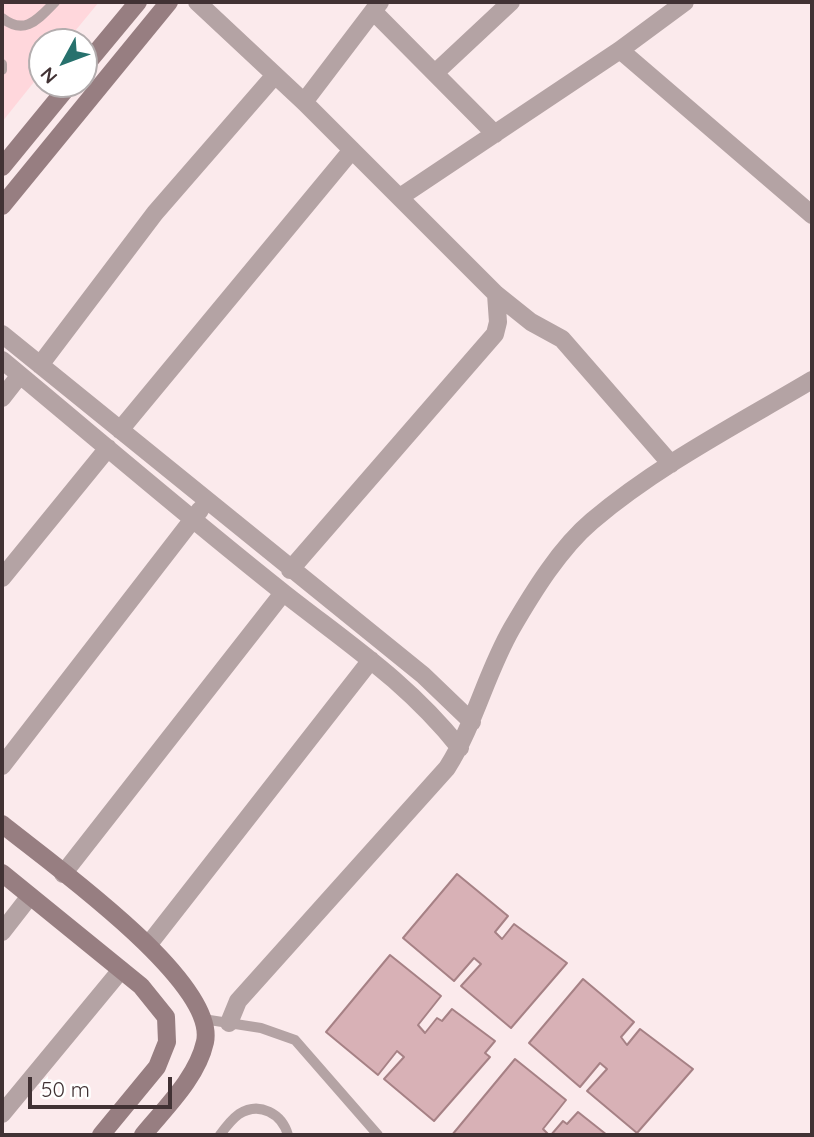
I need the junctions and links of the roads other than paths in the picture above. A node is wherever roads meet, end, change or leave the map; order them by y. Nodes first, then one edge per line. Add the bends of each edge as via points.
1 (55, 2) edge
2 (138, 2) edge
3 (169, 2) edge
4 (197, 2) edge
5 (511, 2) edge
6 (685, 2) edge
7 (376, 6) edge
8 (2, 18) edge
9 (98, 50) edge
10 (620, 50) junction
11 (2, 64) edge
12 (2, 70) edge
13 (435, 73) junction
14 (275, 75) junction
15 (59, 98) edge
16 (304, 102) junction
17 (495, 134) junction
18 (352, 149) junction
19 (2, 167) edge
20 (400, 197) junction
21 (2, 206) edge
22 (812, 215) edge
23 (496, 294) junction
24 (2, 334) edge
25 (2, 360) edge
26 (40, 365) junction
27 (20, 376) junction
28 (812, 380) edge
29 (2, 398) edge
30 (120, 430) junction
31 (108, 448) junction
32 (671, 464) junction
33 (207, 501) junction
34 (194, 518) junction
35 (290, 570) junction
36 (2, 578) edge
37 (284, 593) junction
38 (371, 660) junction
39 (472, 722) junction
40 (460, 748) junction
41 (2, 766) edge
42 (2, 824) edge
43 (2, 873) edge
44 (63, 874) junction
45 (30, 896) junction
46 (2, 932) edge
47 (149, 944) junction
48 (121, 970) junction
49 (203, 1019) junction
50 (229, 1023) junction
51 (2, 1114) edge
52 (101, 1135) edge
53 (143, 1135) edge
54 (220, 1135) edge
55 (288, 1135) edge
56 (378, 1135) edge

1 - 8 lane via 33,25 20,27
2 - 9 street
3 - 21 street
4 - 14 street
5 - 13 street
6 - 10 street
7 - 13 street
7 - 16 street
10 - 17 street
10 - 22 street
11 - 12 lane
13 - 17 street
14 - 16 street
14 - 26 street via 155,213
15 - 19 street
16 - 18 street
17 - 20 street
18 - 20 street
18 - 30 street
20 - 23 street
23 - 32 street via 562,339
23 - 35 street via 495,334
24 - 26 street
25 - 27 street
26 - 30 street
27 - 29 street
27 - 31 street
28 - 32 street
30 - 33 street
31 - 34 street
31 - 36 street
32 - 39 street via 590,522 568,548 511,630
33 - 34 street
33 - 35 street
34 - 37 street
34 - 41 street
35 - 39 street via 423,675
37 - 38 street
37 - 44 street
38 - 40 street via 426,706
38 - 47 street
39 - 40 street
40 - 50 street via 238,1001
42 - 44 street
43 - 45 street
44 - 47 street
45 - 46 street
45 - 48 street
47 - 49 street via 182,982
48 - 51 street
48 - 52 street via 166,1017 167,1042 157,1067
49 - 50 lane
49 - 53 street via 205,1040 198,1060
50 - 56 lane via 278,1031 295,1040
54 - 55 lane via 237,1115 250,1109 274,1114 285,1124

